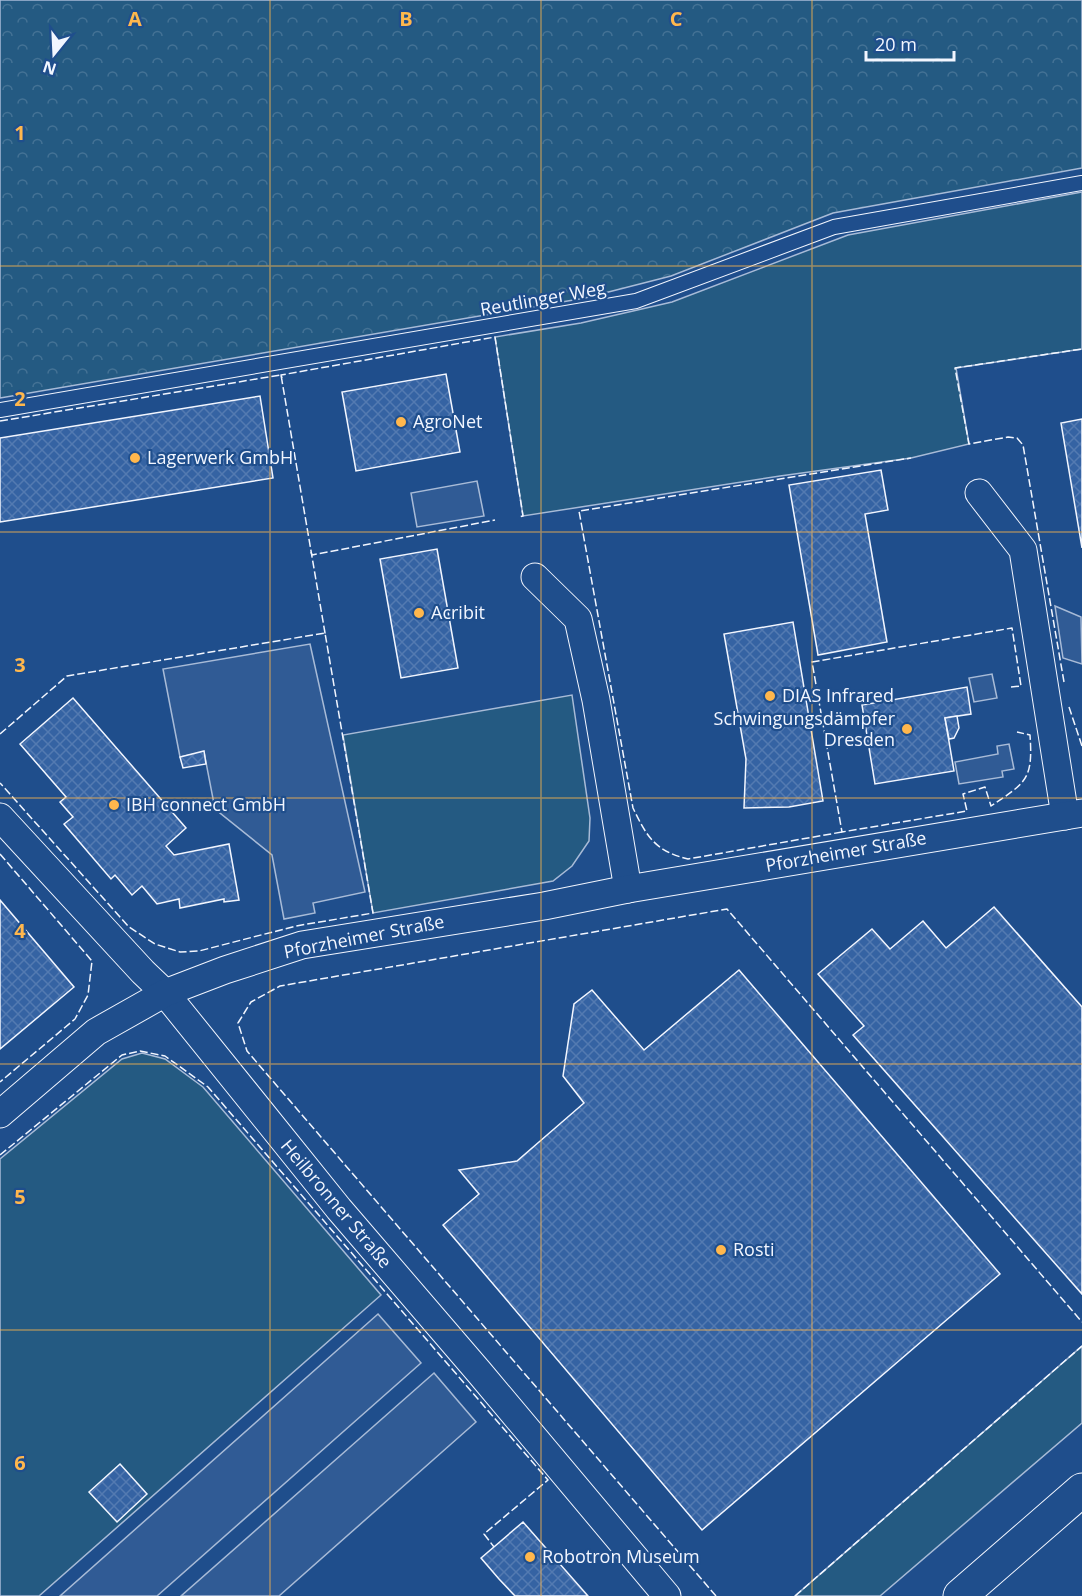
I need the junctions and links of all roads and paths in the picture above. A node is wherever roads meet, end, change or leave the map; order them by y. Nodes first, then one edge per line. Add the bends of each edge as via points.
1 (1082, 183) edge
2 (0, 410) edge
3 (979, 493) dead end
4 (535, 577) dead end
5 (1073, 815) edge
6 (0, 817) edge
7 (628, 889) junction
8 (165, 993) junction
9 (0, 1114) edge
10 (1082, 1490) edge
11 (667, 1596) edge
12 (960, 1596) edge

1 - 2 lane, Reutlinger Weg via 834,227 636,301
3 - 5 street, Pforzheimer Straße via 1023,550
4 - 7 street via 578,620 596,700
5 - 7 street, Pforzheimer Straße
6 - 8 street, Heilbronner Straße
7 - 8 street, Pforzheimer Straße via 302,945
8 - 9 street, Pforzheimer Straße via 96,1032
8 - 11 street, Heilbronner Straße via 339,1209
10 - 12 main road

